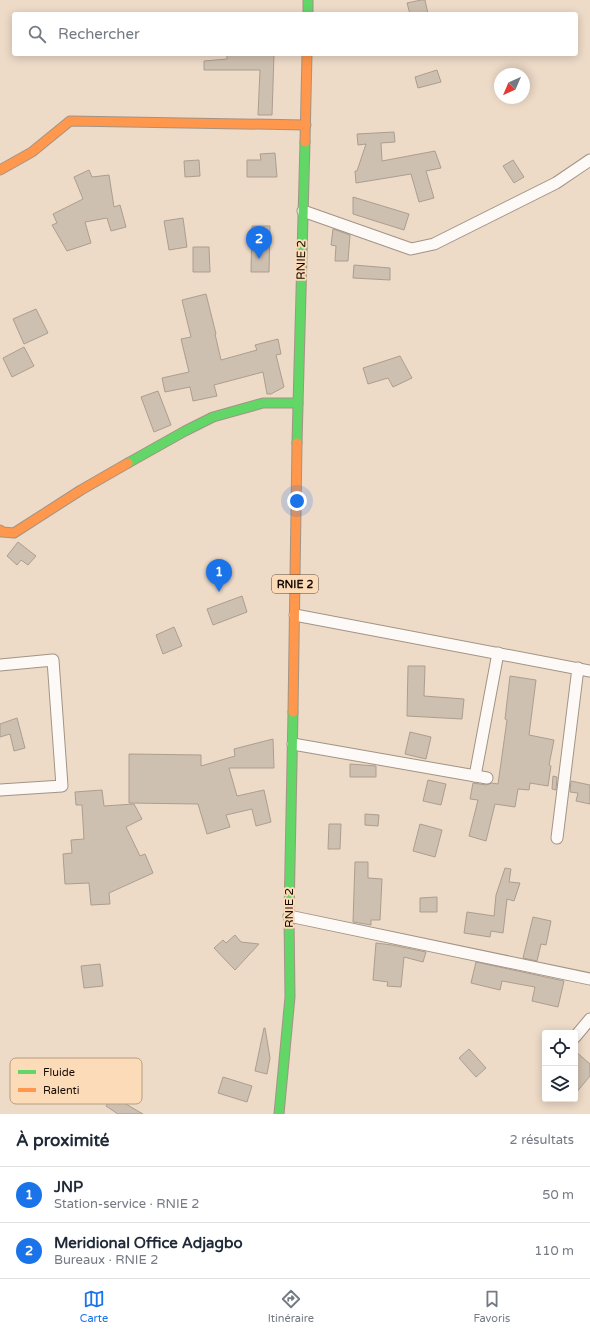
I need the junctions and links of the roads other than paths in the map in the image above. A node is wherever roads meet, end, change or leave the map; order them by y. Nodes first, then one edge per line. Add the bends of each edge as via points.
1 (308, 0) edge
2 (308, 12) edge
3 (307, 56) edge
4 (306, 125) junction
5 (590, 160) edge
6 (0, 170) edge
7 (303, 211) junction
8 (298, 403) junction
9 (0, 530) edge
10 (295, 615) junction
11 (498, 653) junction
12 (0, 665) edge
13 (578, 668) junction
14 (590, 671) edge
15 (293, 744) junction
16 (475, 776) junction
17 (486, 778) dead end
18 (0, 790) edge
19 (557, 838) dead end
20 (289, 916) junction
21 (590, 979) edge
22 (590, 1019) edge
23 (578, 1033) edge
24 (279, 1114) edge

1 - 2 main road
3 - 4 main road, RNIE 2 / RNIE 2
4 - 6 main road via 70,122 32,152
4 - 7 main road, RNIE 2 / RNIE 2
5 - 7 street via 556,183 434,244 411,249
7 - 8 main road, RNIE 2 / RNIE 2
8 - 9 main road via 263,404 213,417 81,490 14,533
8 - 10 main road, RNIE 2 / RNIE 2
10 - 11 street
10 - 15 main road, RNIE 2 / RNIE 2
11 - 13 street
11 - 16 street
12 - 18 street via 53,660 62,786
13 - 14 street
13 - 19 street
15 - 16 street
15 - 20 main road, RNIE 2 / RNIE 2
16 - 17 street
20 - 21 street
20 - 24 main road, RNIE 2 / RNIE 2 via 290,997
22 - 23 street

